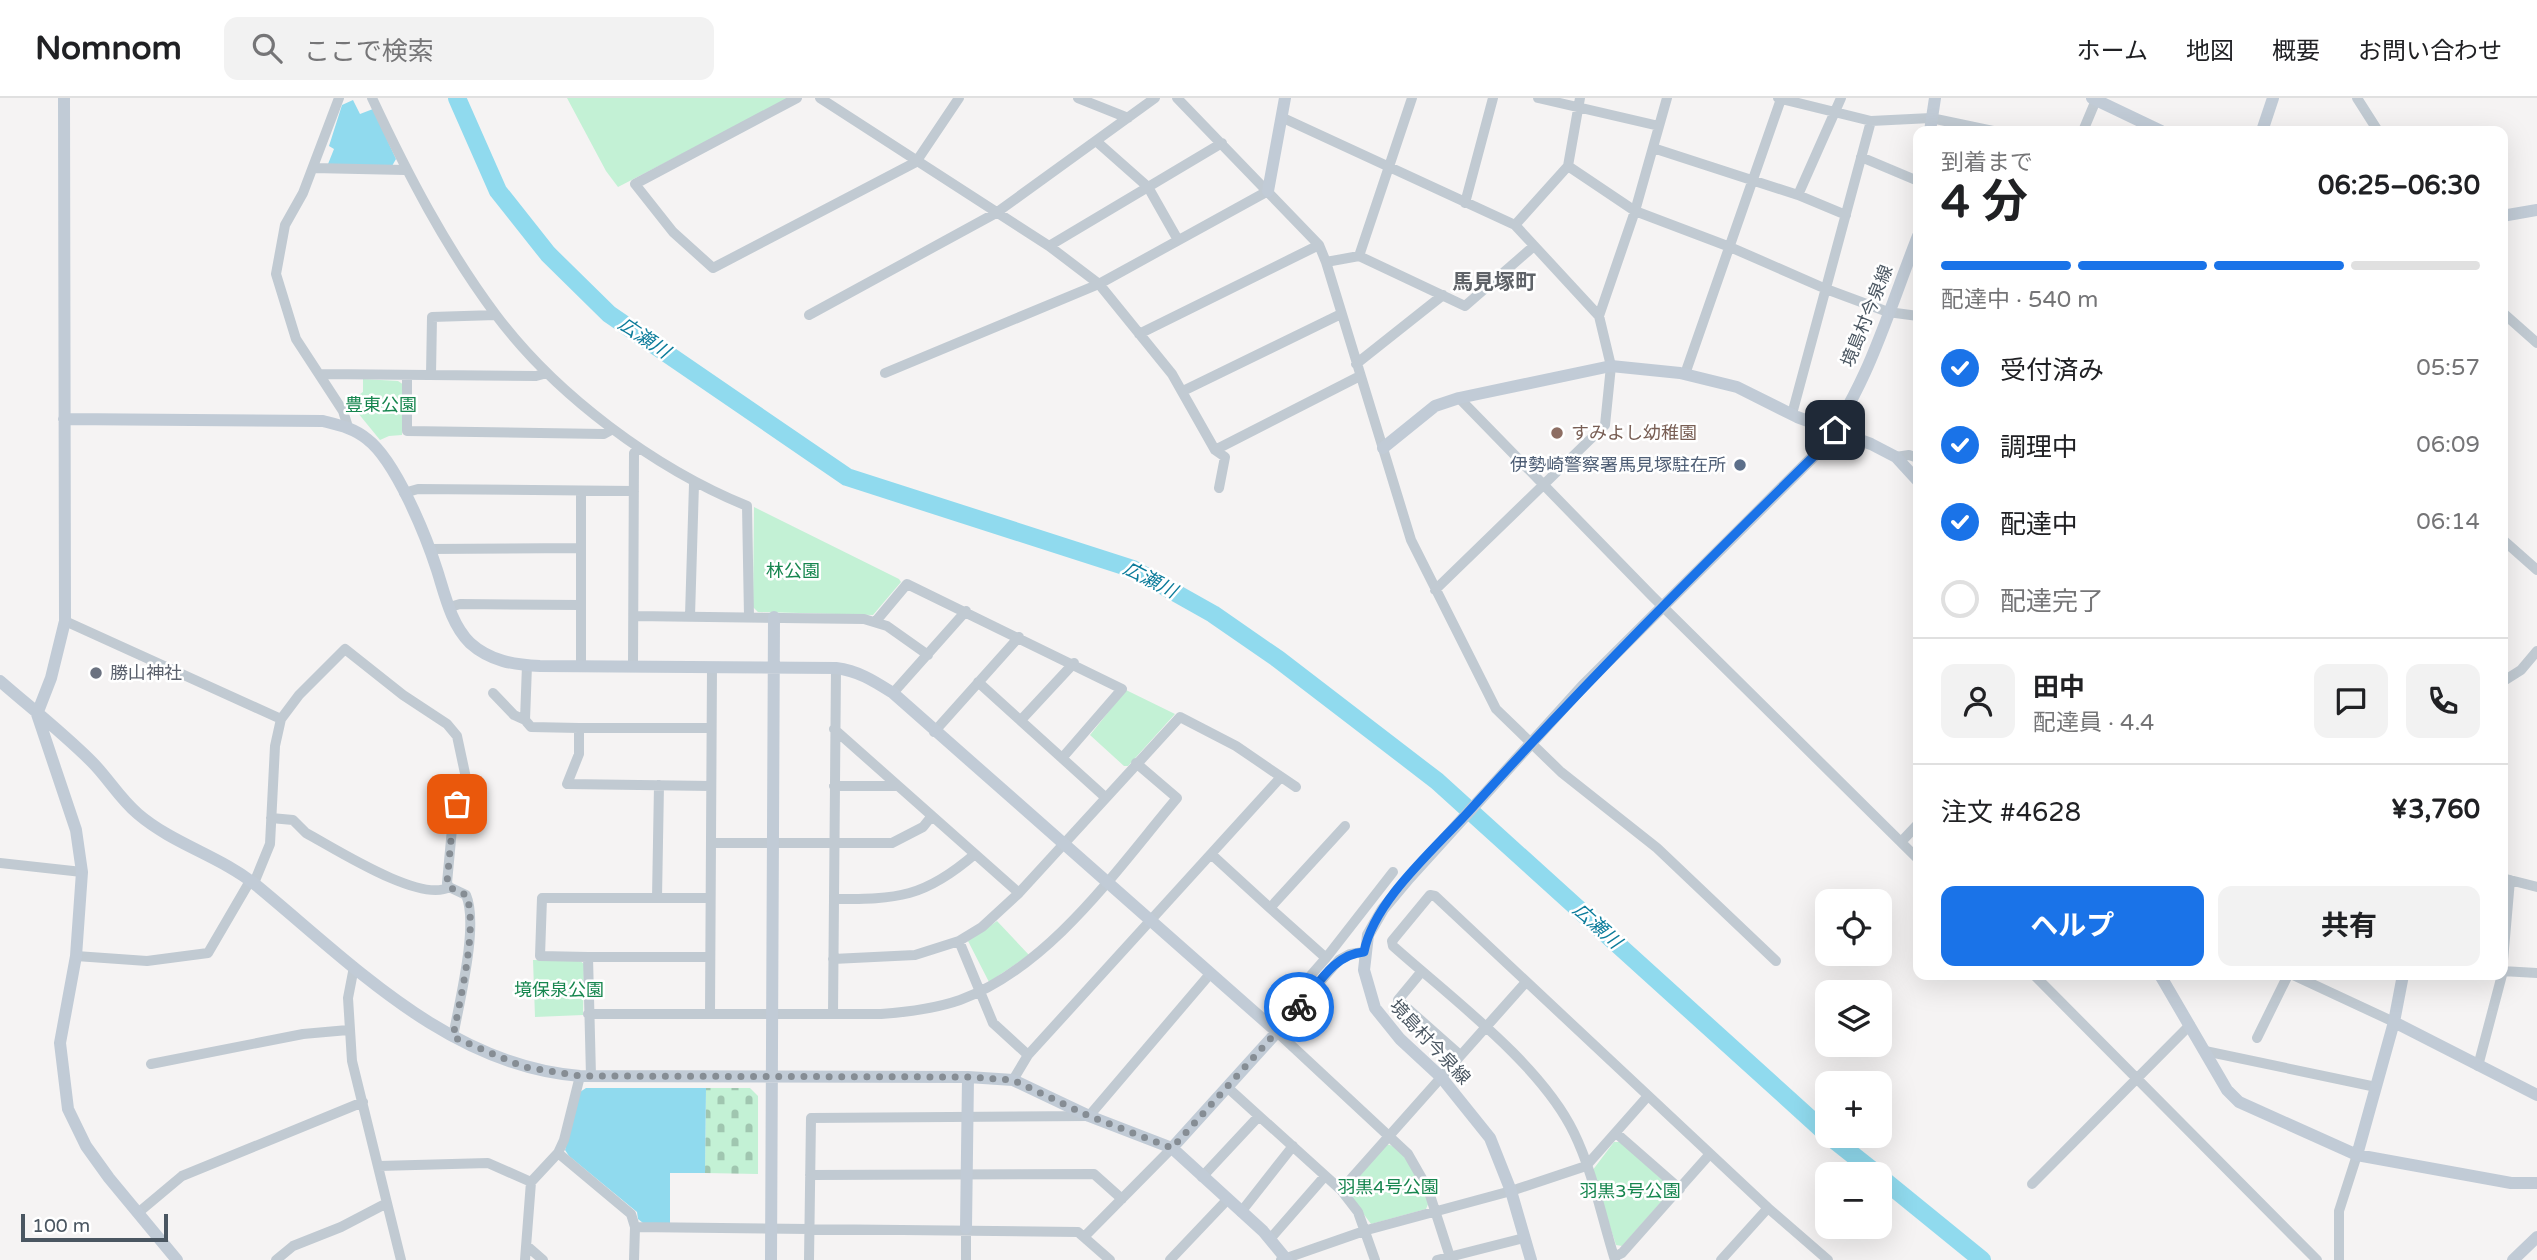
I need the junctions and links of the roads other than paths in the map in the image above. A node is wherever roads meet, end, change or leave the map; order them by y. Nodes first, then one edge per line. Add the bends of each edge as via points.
1 (64, 98) edge
2 (339, 98) edge
3 (372, 98) edge
4 (797, 98) edge
5 (820, 98) edge
6 (959, 98) edge
7 (1078, 98) edge
8 (1155, 98) edge
9 (1177, 98) edge
10 (1285, 98) edge
11 (1412, 98) edge
12 (1493, 98) edge
13 (1538, 98) edge
14 (1667, 98) edge
15 (1779, 98) edge
16 (1841, 98) edge
17 (1935, 98) edge
18 (2357, 98) edge
19 (2094, 99) edge
20 (2269, 100) edge
21 (1579, 103) edge
22 (1834, 112) junction
23 (1281, 117) junction
24 (1128, 118) junction
25 (1871, 121) junction
26 (1931, 125) edge
27 (1659, 126) junction
28 (2085, 126) edge
29 (2151, 126) edge
30 (2263, 126) edge
31 (2375, 126) edge
32 (1096, 141) junction
33 (1222, 143) junction
34 (1653, 148) junction
35 (1861, 157) junction
36 (916, 162) junction
37 (1568, 166) junction
38 (313, 168) junction
39 (1390, 168) junction
40 (405, 170) junction
41 (1913, 179) edge
42 (1752, 180) junction
43 (1148, 187) junction
44 (1268, 191) junction
45 (1798, 195) junction
46 (1465, 204) junction
47 (2537, 210) edge
48 (1635, 211) junction
49 (996, 214) junction
50 (1846, 215) junction
51 (2508, 215) edge
52 (1515, 225) junction
53 (1178, 240) junction
54 (1318, 245) junction
55 (1049, 246) junction
56 (1534, 246) junction
57 (1730, 247) junction
58 (1913, 249) edge
59 (1359, 256) junction
60 (1326, 262) junction
61 (1099, 284) junction
62 (1826, 289) junction
63 (1443, 295) junction
64 (1888, 312) junction
65 (1341, 314) junction
66 (809, 315) dead end
67 (1913, 315) edge
68 (496, 316) junction
69 (1599, 316) junction
70 (2508, 317) edge
71 (1139, 334) junction
72 (2537, 343) edge
73 (1356, 364) junction
74 (1611, 366) junction
75 (547, 373) junction
76 (885, 373) dead end
77 (321, 374) junction
78 (1685, 374) junction
79 (407, 375) junction
80 (431, 375) junction
81 (1360, 376) junction
82 (1183, 391) junction
83 (1459, 398) junction
84 (1792, 414) junction
85 (64, 419) junction
86 (348, 427) junction
87 (613, 429) junction
88 (1835, 430) junction
89 (638, 447) junction
90 (1382, 448) junction
91 (1215, 450) junction
92 (1913, 456) edge
93 (1896, 457) junction
94 (1913, 476) edge
95 (694, 484) junction
96 (1542, 485) junction
97 (1220, 488) dead end
98 (582, 491) junction
99 (634, 491) junction
100 (404, 493) junction
101 (2508, 544) edge
102 (581, 548) junction
103 (430, 549) junction
104 (2537, 570) edge
105 (1435, 590) junction
106 (580, 605) junction
107 (1662, 606) junction
108 (450, 607) junction
109 (966, 611) junction
110 (634, 616) junction
111 (690, 616) junction
112 (749, 616) junction
113 (774, 617) junction
114 (65, 621) junction
115 (876, 621) junction
116 (1019, 637) junction
117 (2537, 651) edge
118 (928, 655) junction
119 (1074, 663) junction
120 (527, 665) junction
121 (581, 666) junction
122 (634, 666) junction
123 (773, 666) junction
124 (712, 667) junction
125 (836, 668) junction
126 (2508, 678) edge
127 (0, 681) edge
128 (978, 682) junction
129 (493, 693) dead end
130 (892, 693) junction
131 (37, 714) junction
132 (281, 719) junction
133 (525, 720) junction
134 (1021, 720) junction
135 (579, 728) junction
136 (711, 728) junction
137 (834, 729) junction
138 (934, 732) junction
139 (1526, 748) junction
140 (1063, 757) junction
141 (1136, 763) junction
142 (1281, 777) junction
143 (659, 786) junction
144 (711, 786) junction
145 (834, 786) junction
146 (895, 786) junction
147 (1296, 787) dead end
148 (1105, 797) junction
149 (931, 817) junction
150 (271, 818) junction
151 (1345, 826) dead end
152 (1913, 829) edge
153 (834, 842) junction
154 (1900, 842) junction
155 (711, 843) junction
156 (772, 843) junction
157 (1063, 845) junction
158 (975, 854) junction
159 (1211, 854) junction
160 (1913, 854) edge
161 (0, 863) edge
162 (82, 872) junction
163 (1393, 872) dead end
164 (2508, 880) edge
165 (252, 882) junction
166 (1105, 882) junction
167 (449, 887) junction
168 (2537, 887) edge
169 (1019, 893) junction
170 (657, 898) junction
171 (710, 898) junction
172 (834, 899) junction
173 (1270, 908) junction
174 (1149, 921) junction
175 (959, 942) junction
176 (1364, 952) junction
177 (76, 956) junction
178 (588, 957) junction
179 (710, 957) junction
180 (1326, 958) junction
181 (833, 959) junction
182 (1776, 961) dead end
183 (354, 967) junction
184 (1422, 971) junction
185 (2508, 972) edge
186 (2537, 973) edge
187 (1210, 974) junction
188 (2039, 980) edge
189 (2164, 980) edge
190 (2287, 980) edge
191 (2301, 980) edge
192 (2402, 980) edge
193 (2500, 980) edge
194 (1526, 982) junction
195 (981, 990) junction
196 (710, 1013) junction
197 (588, 1014) junction
198 (772, 1014) junction
199 (833, 1014) junction
200 (2394, 1022) junction
201 (2190, 1026) junction
202 (1484, 1027) junction
203 (1273, 1028) junction
204 (348, 1030) junction
205 (453, 1037) junction
206 (2257, 1038) dead end
207 (2205, 1051) junction
208 (1028, 1055) junction
209 (1460, 1055) junction
210 (151, 1064) dead end
211 (2478, 1066) junction
212 (585, 1076) junction
213 (773, 1077) junction
214 (968, 1077) junction
215 (1441, 1077) junction
216 (2138, 1079) junction
217 (1013, 1080) junction
218 (1227, 1087) junction
219 (2376, 1087) junction
220 (2537, 1095) edge
221 (1647, 1097) junction
222 (363, 1102) junction
223 (1089, 1116) junction
224 (1259, 1116) junction
225 (966, 1118) junction
226 (1616, 1133) junction
227 (1390, 1136) junction
228 (1293, 1146) junction
229 (1172, 1148) junction
230 (558, 1153) junction
231 (1709, 1155) junction
232 (2357, 1156) junction
233 (379, 1166) junction
234 (1586, 1166) junction
235 (966, 1173) junction
236 (810, 1175) junction
237 (1325, 1176) junction
238 (1202, 1177) junction
239 (531, 1182) junction
240 (2537, 1183) edge
241 (2032, 1184) dead end
242 (1680, 1189) junction
243 (1341, 1190) junction
244 (1511, 1191) junction
245 (1122, 1199) junction
246 (1227, 1200) junction
247 (387, 1203) junction
248 (1768, 1208) junction
249 (1436, 1210) junction
250 (139, 1212) junction
251 (1241, 1212) junction
252 (635, 1227) junction
253 (966, 1228) junction
254 (771, 1229) junction
255 (810, 1229) junction
256 (1367, 1230) junction
257 (1085, 1236) junction
258 (2537, 1237) edge
259 (1524, 1238) junction
260 (1270, 1239) junction
261 (527, 1246) junction
262 (1450, 1258) edge
263 (1284, 1259) edge
264 (1614, 1259) edge
265 (177, 1260) edge
266 (276, 1260) edge
267 (401, 1260) edge
268 (525, 1260) edge
269 (542, 1260) edge
270 (634, 1260) edge
271 (771, 1260) edge
272 (809, 1260) edge
273 (966, 1260) edge
274 (1110, 1260) edge
275 (1170, 1260) edge
276 (1375, 1260) edge
277 (1437, 1260) edge
278 (1531, 1260) edge
279 (1721, 1260) edge
280 (1828, 1260) edge
281 (2317, 1260) edge
282 (2339, 1260) edge
283 (2513, 1260) edge

1 - 85 street
2 - 38 street
3 - 40 street
4 - 36 street via 635,184 673,232 713,268
5 - 36 street
6 - 36 street
7 - 24 street
8 - 24 street
9 - 33 street
10 - 23 street
11 - 39 street
12 - 46 street
13 - 21 street
14 - 27 street
15 - 22 street
15 - 42 street
16 - 22 street
17 - 26 street
18 - 31 street
19 - 28 street
19 - 29 street
20 - 30 street
21 - 27 street
21 - 37 street
22 - 25 street
22 - 45 street
23 - 39 street
23 - 44 street
24 - 32 street
25 - 26 street
25 - 35 street
27 - 34 street
32 - 43 street
32 - 49 street
33 - 43 street
33 - 44 street
34 - 42 street
34 - 48 street
35 - 41 street
35 - 50 street
36 - 49 street
37 - 48 street
37 - 52 street
38 - 40 street
38 - 77 street via 285,225 276,274 296,339
39 - 46 street
39 - 59 street
40 - 68 street
42 - 45 street
42 - 57 street
43 - 53 street
43 - 55 street
44 - 53 street
44 - 54 street
45 - 50 street
46 - 52 street
47 - 51 street
48 - 57 street
48 - 69 street
49 - 55 street
49 - 66 street
50 - 62 street
52 - 56 street
53 - 61 street
54 - 60 street
54 - 71 street
55 - 61 street
56 - 63 street via 1465,306
56 - 69 street
57 - 62 street
57 - 78 street
58 - 64 street, 境島村今泉線
59 - 60 street
59 - 63 street
60 - 65 street
61 - 71 street
61 - 76 street
62 - 64 street
62 - 84 street
63 - 73 street
64 - 67 street
64 - 88 street, 境島村今泉線 via 1866,370
65 - 73 street
65 - 82 street
68 - 75 street
68 - 80 street via 432,317
69 - 74 street
70 - 72 street
71 - 82 street
73 - 81 street
74 - 78 street
74 - 83 street
74 - 96 street via 1605,425
75 - 80 street
75 - 87 street
77 - 79 street
77 - 86 street
78 - 84 street via 1737,387
79 - 80 street
79 - 87 street via 407,431 604,434
81 - 90 street
81 - 91 street
82 - 91 street
83 - 90 street via 1435,405
83 - 96 street
84 - 88 street
85 - 86 street via 323,421
85 - 114 street
86 - 100 street via 381,453
87 - 89 street
88 - 93 street
88 - 107 street, 境島村今泉線
89 - 95 street
89 - 99 street
90 - 105 street via 1411,540
91 - 97 street via 1225,457
92 - 93 street
93 - 94 street
95 - 111 street
95 - 112 street via 747,506
96 - 105 street
96 - 107 street
98 - 99 street
98 - 100 street via 418,489
98 - 102 street
99 - 110 street
100 - 103 street
101 - 104 street
102 - 103 street
102 - 106 street
103 - 108 street
105 - 139 street via 1496,709
106 - 108 street
106 - 121 street
107 - 139 street, 境島村今泉線
107 - 154 street
108 - 120 street via 461,631 478,649 494,658
109 - 115 street via 907,584
109 - 116 street
109 - 118 street
110 - 111 street
110 - 122 street
111 - 112 street
112 - 113 street
113 - 115 street
113 - 123 street
114 - 131 street
114 - 132 street
115 - 118 street
116 - 119 street
116 - 128 street
117 - 126 street
118 - 130 street
119 - 134 street
119 - 140 street via 1122,689
120 - 121 street
120 - 133 street
121 - 122 street
122 - 124 street
123 - 124 street
123 - 125 street
123 - 156 street
124 - 136 street
125 - 130 street via 854,670
125 - 137 street
127 - 131 street
128 - 134 street
128 - 138 street
129 - 133 street
130 - 138 street
131 - 162 street via 76,830
131 - 165 street via 92,761 138,814
132 - 150 street
132 - 167 street via 345,649 455,732 466,778 453,818
133 - 135 street via 531,727
134 - 140 street
135 - 136 street
135 - 143 street via 579,754 567,784
136 - 144 street
137 - 145 street
137 - 146 street
138 - 157 street
139 - 176 street, 境島村今泉線 via 1377,918
139 - 182 street via 1657,848
140 - 148 street
141 - 142 street via 1180,717 1236,746
141 - 148 street
141 - 166 street via 1177,798
142 - 147 street
142 - 159 street
143 - 144 street
143 - 170 street
144 - 155 street
145 - 146 street
145 - 153 street
146 - 149 street
148 - 157 street
149 - 153 street via 923,827 892,843
149 - 158 street
150 - 165 street via 270,844
150 - 167 street via 293,820 306,833 408,885 435,891
151 - 173 street
152 - 154 street
153 - 156 street
153 - 172 street
154 - 160 street
155 - 156 street
155 - 171 street
156 - 198 street
157 - 166 street
157 - 169 street
158 - 169 street
158 - 172 street via 950,876 917,893 885,899
159 - 173 street
159 - 174 street
161 - 162 street
162 - 177 street
163 - 180 street
164 - 168 street
165 - 177 street via 208,953 146,961
165 - 183 street
166 - 174 street
166 - 195 street via 1039,952 1009,976
167 - 205 street via 466,895 470,915
169 - 175 street via 982,928
170 - 171 street
170 - 178 street via 542,898 540,956
171 - 179 street
172 - 181 street
173 - 180 street
174 - 187 street
174 - 208 street
175 - 181 street via 915,955
175 - 195 street
176 - 203 street via 1339,960
176 - 215 street, 境島村今泉線 via 1366,981 1375,1008
177 - 250 street via 60,1043 68,1109 86,1146
178 - 179 street
178 - 197 street
179 - 196 street
180 - 203 street
181 - 199 street
183 - 204 street
183 - 205 street
184 - 194 street via 1392,944 1432,895
184 - 202 street
184 - 209 street via 1398,1000
185 - 186 street
187 - 203 street
187 - 223 street
188 - 216 street
189 - 201 street
190 - 206 street
191 - 200 street
192 - 200 street
193 - 211 street
194 - 202 street
194 - 221 street
195 - 199 street via 921,1011
195 - 208 street via 993,1023
196 - 197 street
196 - 198 street
197 - 212 street
198 - 199 street
198 - 213 street
200 - 211 street
200 - 219 street
201 - 207 street
201 - 216 street
202 - 209 street
202 - 234 street via 1553,1097 1575,1134
203 - 218 street
203 - 227 street
204 - 210 street via 254,1042
204 - 222 street
205 - 212 street via 524,1067
207 - 219 street
207 - 232 street via 2239,1102
208 - 217 street
209 - 215 street
211 - 220 street
212 - 213 street
212 - 230 street
213 - 214 street
213 - 254 street
214 - 217 street
214 - 225 street
215 - 227 street
215 - 244 street, 境島村今泉線 via 1490,1138
216 - 241 street
216 - 281 street
217 - 223 street
218 - 224 street
218 - 229 street
219 - 232 street
221 - 226 street
221 - 231 street
222 - 233 street
222 - 250 street via 182,1176
223 - 225 street
223 - 229 street
224 - 228 street
224 - 238 street
225 - 235 street
225 - 236 street via 811,1118
226 - 234 street
226 - 242 street
227 - 243 street
227 - 249 street via 1418,1169
228 - 237 street
228 - 251 street
229 - 238 street
229 - 245 street
230 - 239 street
230 - 252 street via 631,1214
231 - 242 street
231 - 248 street
232 - 240 street via 2511,1183
232 - 282 street via 2339,1211
233 - 239 street via 488,1163
233 - 247 street
234 - 244 street
234 - 264 street
235 - 236 street
235 - 245 street via 1094,1174
235 - 253 street
236 - 255 street
237 - 243 street
237 - 260 street
238 - 246 street
239 - 261 street
242 - 264 street
243 - 256 street
244 - 249 street
244 - 259 street, 境島村今泉線
245 - 257 street
246 - 251 street
246 - 275 street
247 - 266 street via 293,1246
247 - 267 street
248 - 279 street
248 - 280 street
249 - 256 street
249 - 262 street
250 - 265 street
251 - 260 street
252 - 254 street
252 - 270 street
253 - 255 street
253 - 257 street via 1079,1232
253 - 273 street
254 - 255 street
254 - 271 street
255 - 272 street
256 - 263 street
256 - 276 street
257 - 274 street
258 - 283 street
259 - 262 street
259 - 278 street, 境島村今泉線
260 - 263 street
261 - 268 street
261 - 269 street
262 - 277 street

